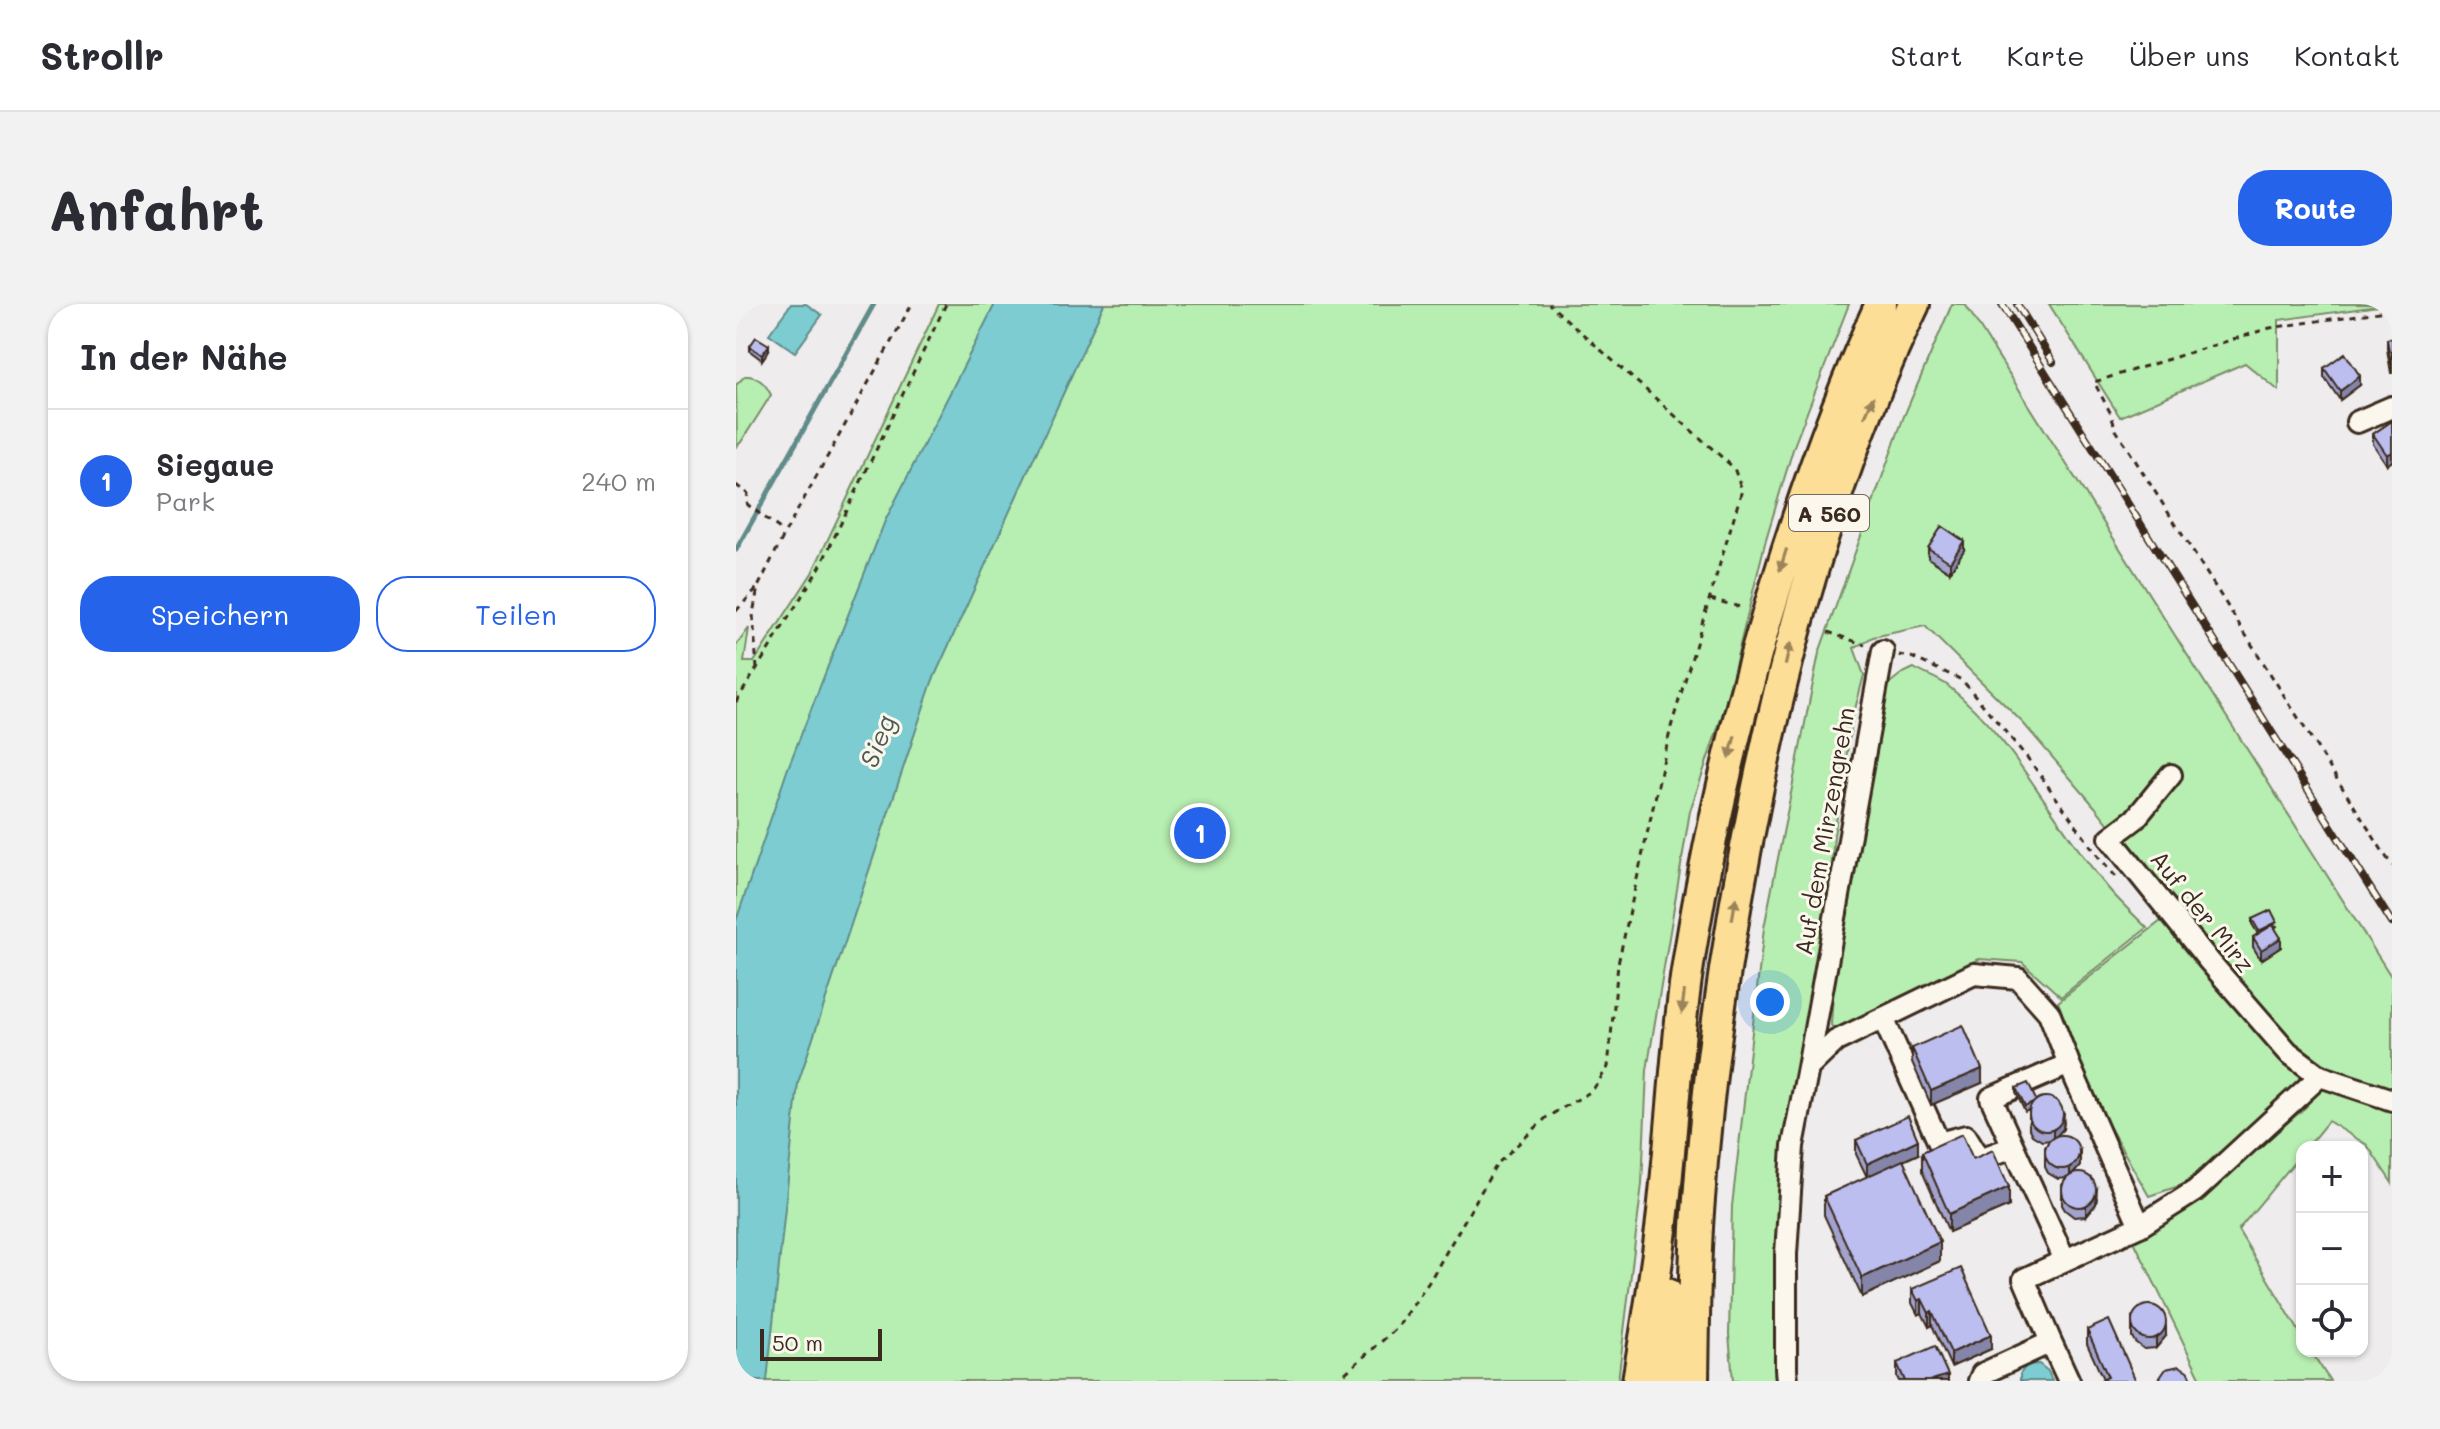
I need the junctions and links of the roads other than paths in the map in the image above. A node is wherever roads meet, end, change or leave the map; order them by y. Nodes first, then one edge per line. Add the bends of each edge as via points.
1 (1881, 304) edge
2 (1914, 304) edge
3 (2392, 407) edge
4 (2357, 422) dead end
5 (1883, 651) road end
6 (2171, 775) dead end
7 (1883, 1018) junction
8 (1714, 1042) junction
9 (2069, 1064) junction
10 (1808, 1068) junction
11 (2320, 1076) junction
12 (2392, 1100) edge
13 (2013, 1147) junction
14 (1666, 1184) junction
15 (2140, 1226) junction
16 (2065, 1260) junction
17 (2051, 1342) junction
18 (1638, 1381) edge
19 (1667, 1381) edge
20 (1693, 1381) edge
21 (1713, 1381) edge
22 (1787, 1381) edge
23 (1979, 1381) edge
24 (2069, 1381) edge

1 -> 14 highway, A 560 via 1804,495 1725,772 1686,977
8 -> 2 highway, A 560 via 1738,884 1794,629 1859,431
3 - 4 street
5 - 10 street, Auf dem Mirzengrehn
6 - 11 street, Auf der Mirz via 2135,819 2110,838 2288,1052
7 - 9 street via 1974,974 2018,978 2049,1013
7 - 10 street via 1836,1041
7 - 13 street via 1939,1143 1966,1136 1980,1159
8 - 20 highway via 1698,1213
8 - 21 highway
9 - 13 street via 1991,1098
9 - 15 street
10 - 22 street, Auf dem Mirzengrehn via 1793,1146 1786,1254
11 - 12 street, Auf der Mirz
11 - 15 street via 2195,1191
13 - 16 street
14 - 18 highway
14 - 19 highway
15 - 16 street
16 - 17 street via 2024,1279
17 - 23 street via 1982,1374
17 - 24 street

